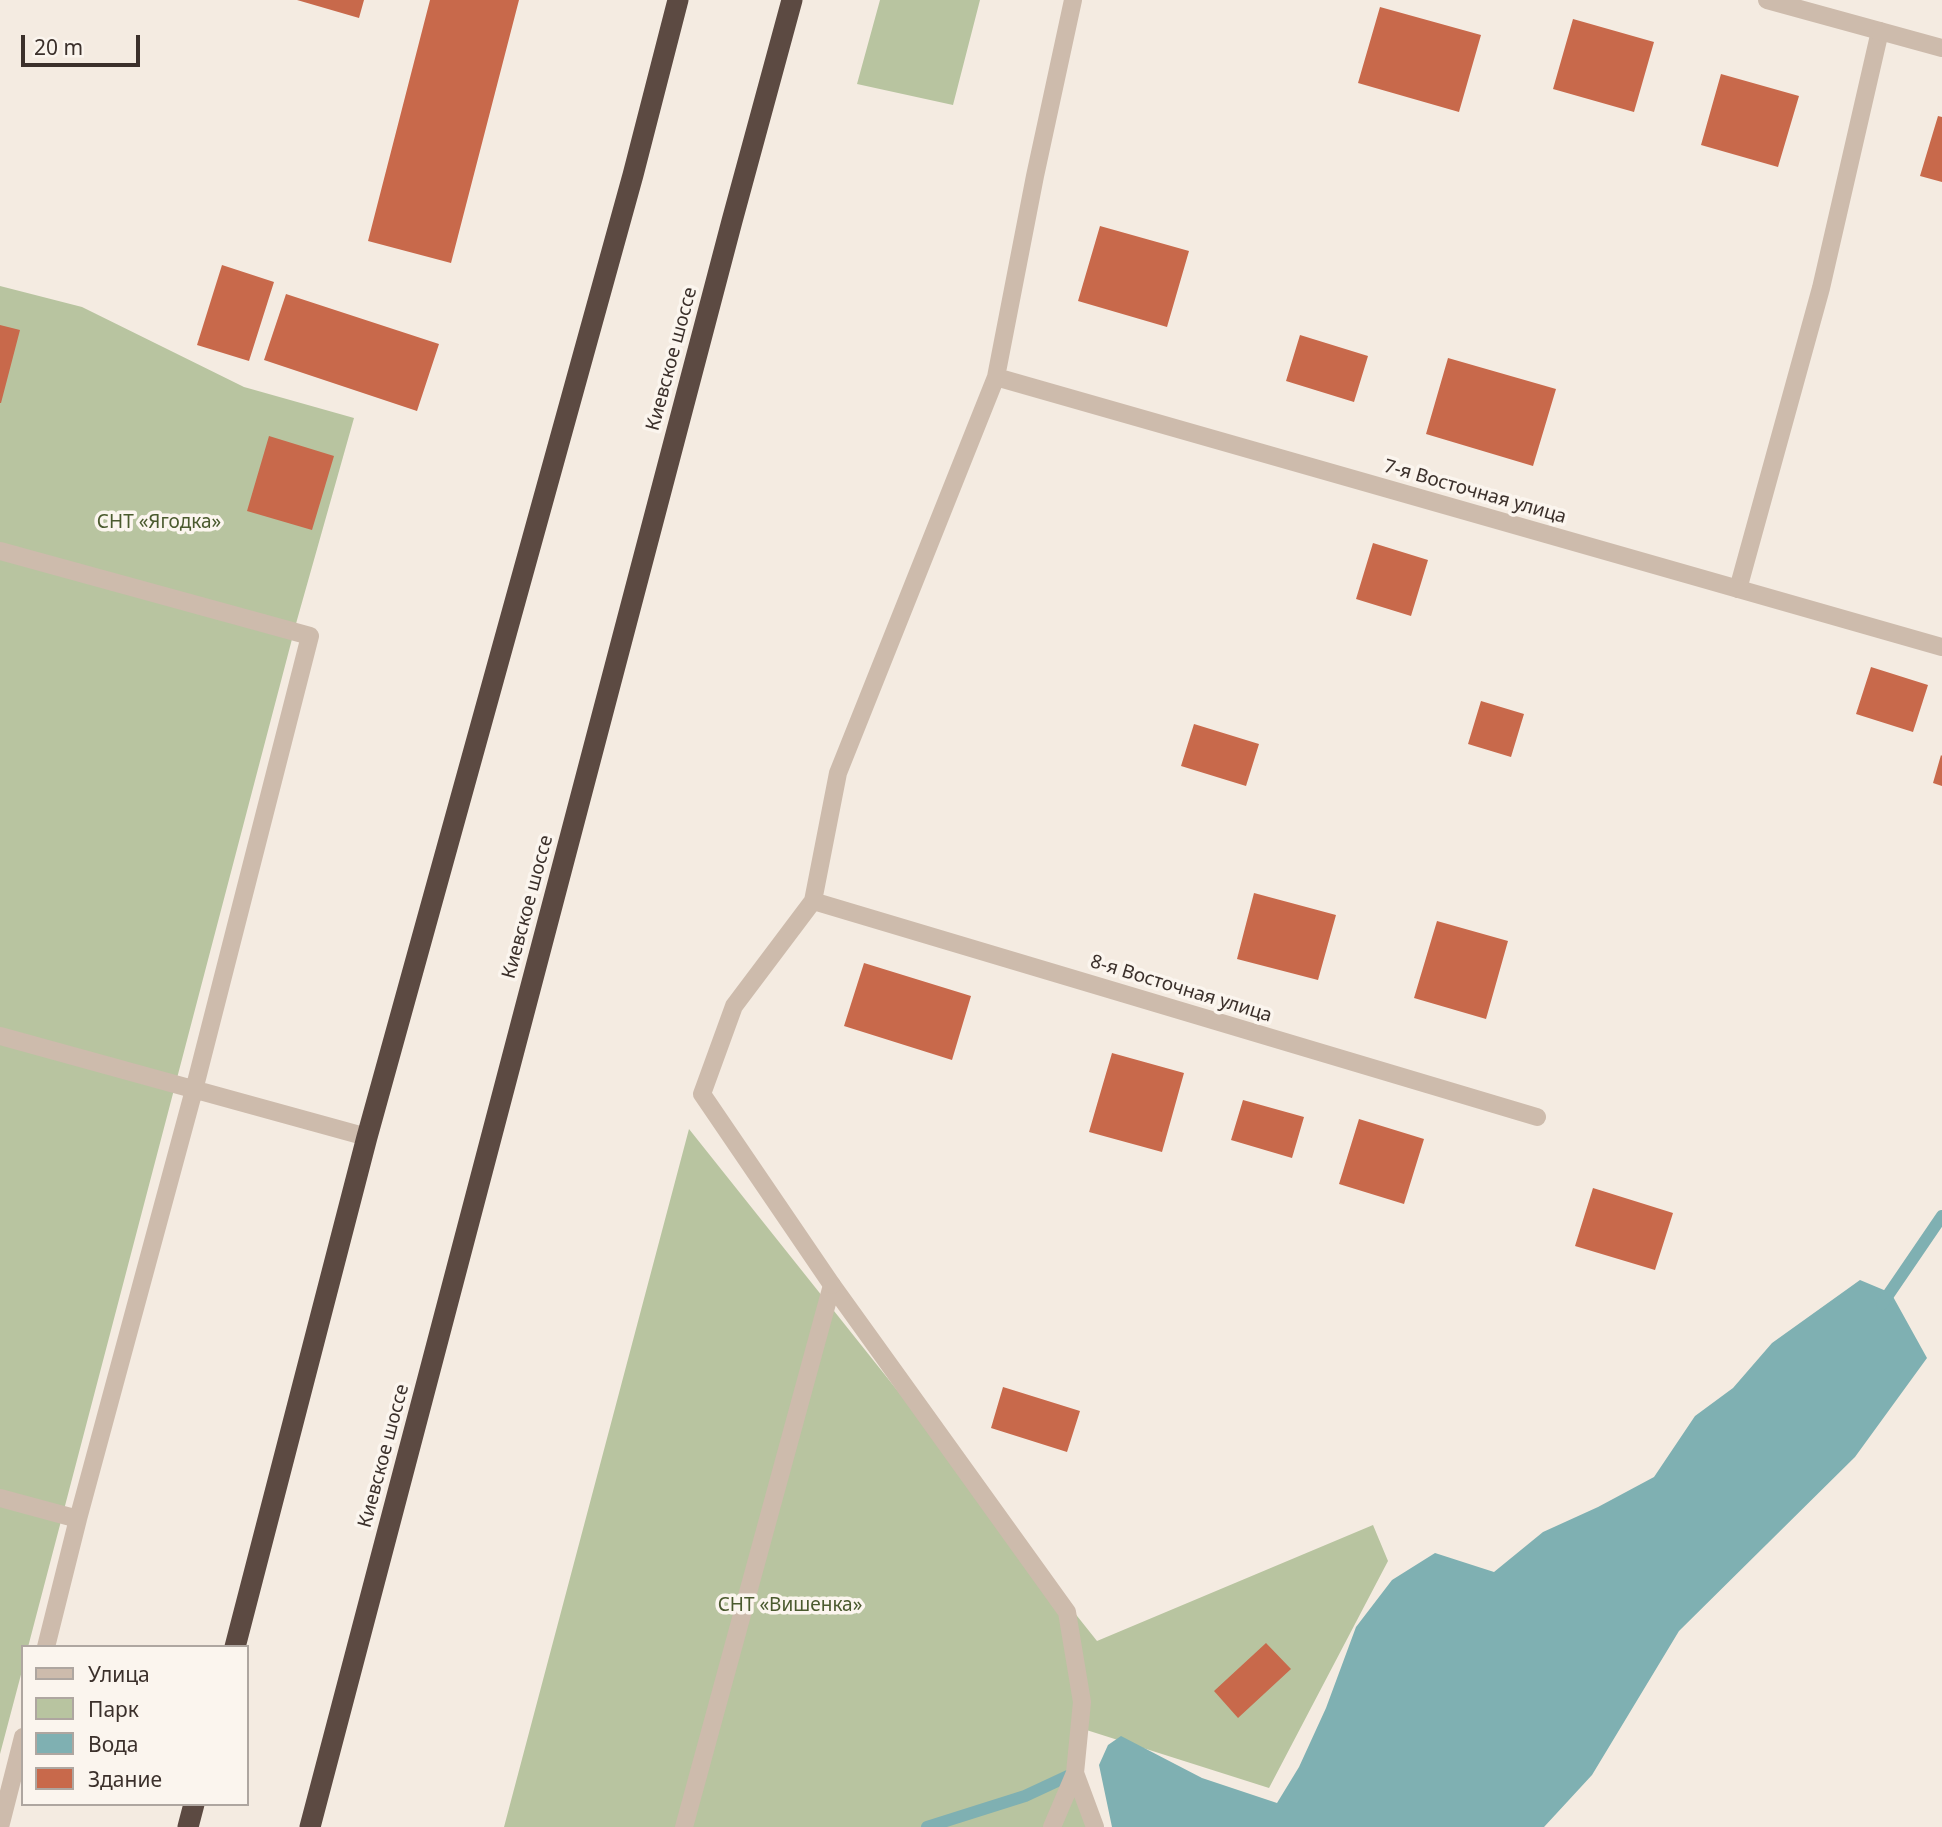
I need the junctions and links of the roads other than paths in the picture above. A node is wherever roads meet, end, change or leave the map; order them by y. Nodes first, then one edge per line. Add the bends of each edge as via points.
1 (678, 0) edge
2 (792, 0) edge
3 (1073, 0) edge
4 (1768, 0) edge
5 (1880, 32) junction
6 (1942, 48) edge
7 (996, 377) junction
8 (0, 551) edge
9 (1738, 589) junction
10 (1942, 647) edge
11 (813, 901) junction
12 (0, 1036) edge
13 (194, 1090) junction
14 (1537, 1117) dead end
15 (367, 1137) junction
16 (832, 1285) junction
17 (0, 1499) edge
18 (78, 1519) junction
19 (46, 1645) edge
20 (236, 1645) edge
21 (21, 1745) edge
22 (1075, 1773) junction
23 (193, 1806) edge
24 (0, 1827) edge
25 (188, 1827) edge
26 (310, 1827) edge
27 (684, 1827) edge
28 (1052, 1827) edge
29 (1095, 1827) edge

1 - 15 highway
2 - 26 highway, Киевское шоссе
3 - 7 street
4 - 5 street
5 - 6 street
5 - 9 street via 1821,288
7 - 9 street, 7-я Восточная улица
7 - 11 street via 838,773
8 - 13 street via 310,636
9 - 10 street, 7-я Восточная улица
11 - 14 street, 8-я Восточная улица
11 - 16 street via 734,1006 702,1094
12 - 13 street
13 - 15 street
13 - 18 street
15 - 20 highway
16 - 22 street via 1067,1612 1082,1702
16 - 27 street
17 - 18 street
18 - 19 street
21 - 24 street
22 - 28 street
22 - 29 street
23 - 25 highway

